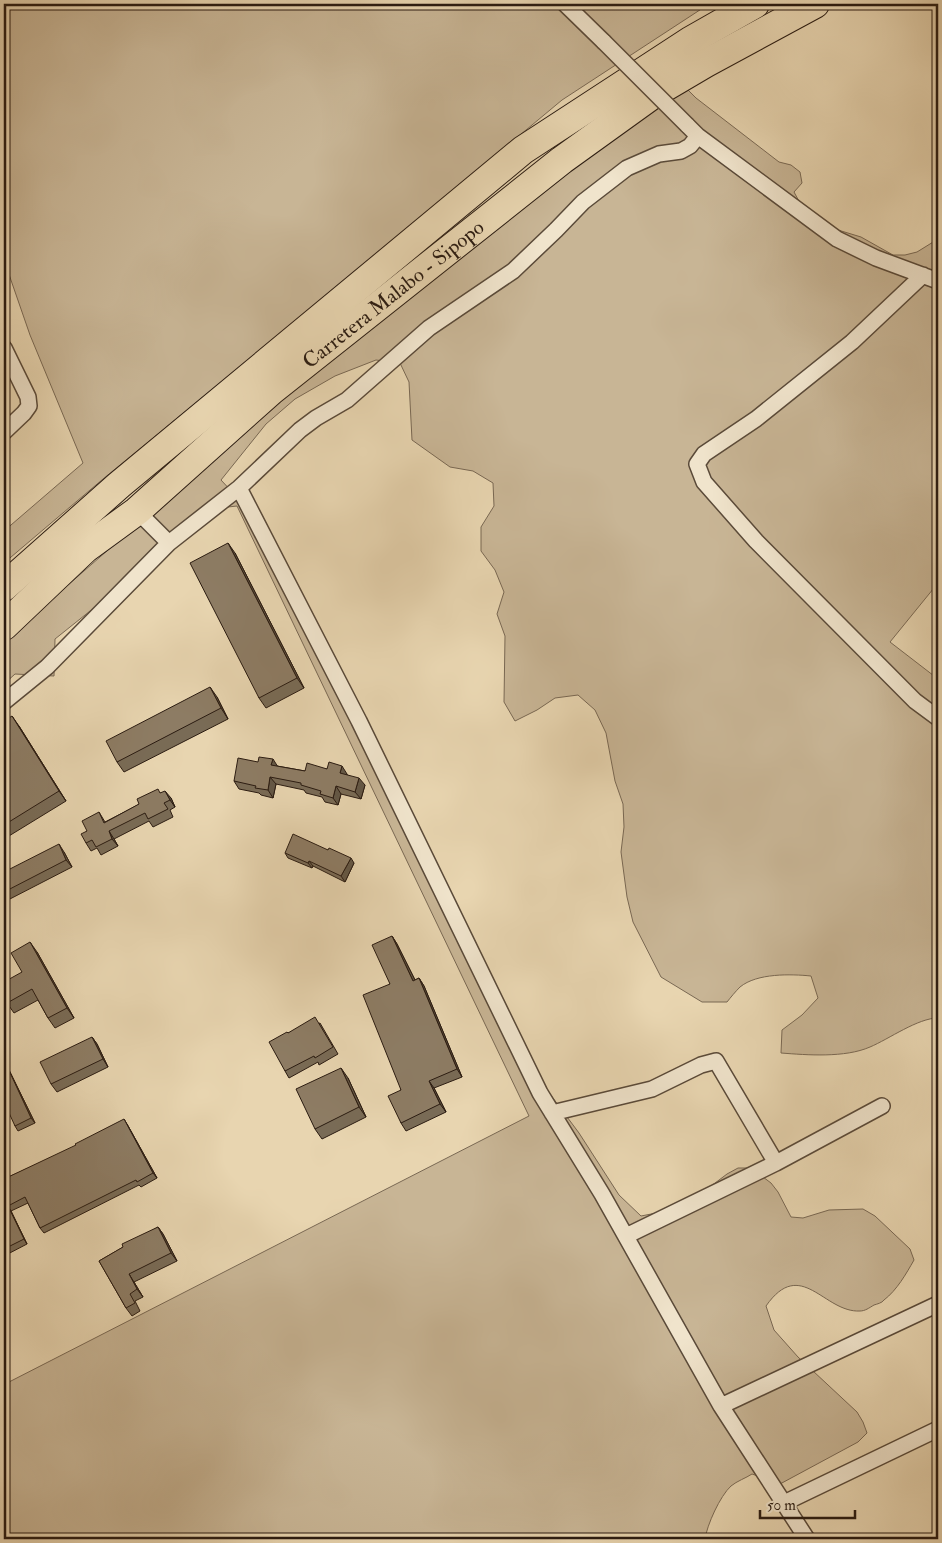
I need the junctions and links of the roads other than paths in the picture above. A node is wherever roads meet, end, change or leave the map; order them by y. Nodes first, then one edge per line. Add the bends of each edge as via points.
1 (565, 4) edge
2 (755, 4) edge
3 (815, 4) edge
4 (698, 136) junction
5 (923, 275) junction
6 (938, 280) edge
7 (4, 348) edge
8 (4, 432) edge
9 (239, 488) junction
10 (137, 511) junction
11 (169, 543) junction
12 (4, 587) edge
13 (4, 626) edge
14 (4, 702) edge
15 (938, 718) edge
16 (882, 1106) dead end
17 (552, 1113) junction
18 (776, 1162) junction
19 (626, 1236) junction
20 (938, 1304) edge
21 (721, 1406) junction
22 (938, 1429) edge
23 (784, 1503) junction
24 (807, 1539) edge

1 - 4 street, bridge
2 - 12 highway, Carretera Malabo - Sipopo via 690,41 524,150 119,484
3 - 10 highway, Carretera Malabo - Sipopo via 706,63 562,160 271,391
4 - 5 street via 837,239
4 - 9 street via 682,151 643,160 602,186 513,271 429,328 347,400 300,430
5 - 6 street
5 - 15 street via 852,342 756,419 704,454 697,464 704,482 756,541 915,701
7 - 8 street via 29,406
9 - 11 street
9 - 17 street via 359,721
10 - 11 street
10 - 13 highway, Carretera Malabo - Sipopo via 86,549
11 - 14 street via 47,667
16 - 18 street
17 - 18 street via 652,1090 701,1065 716,1061
17 - 19 street
18 - 19 street
19 - 21 street
20 - 21 street
21 - 23 street
22 - 23 street
23 - 24 street

